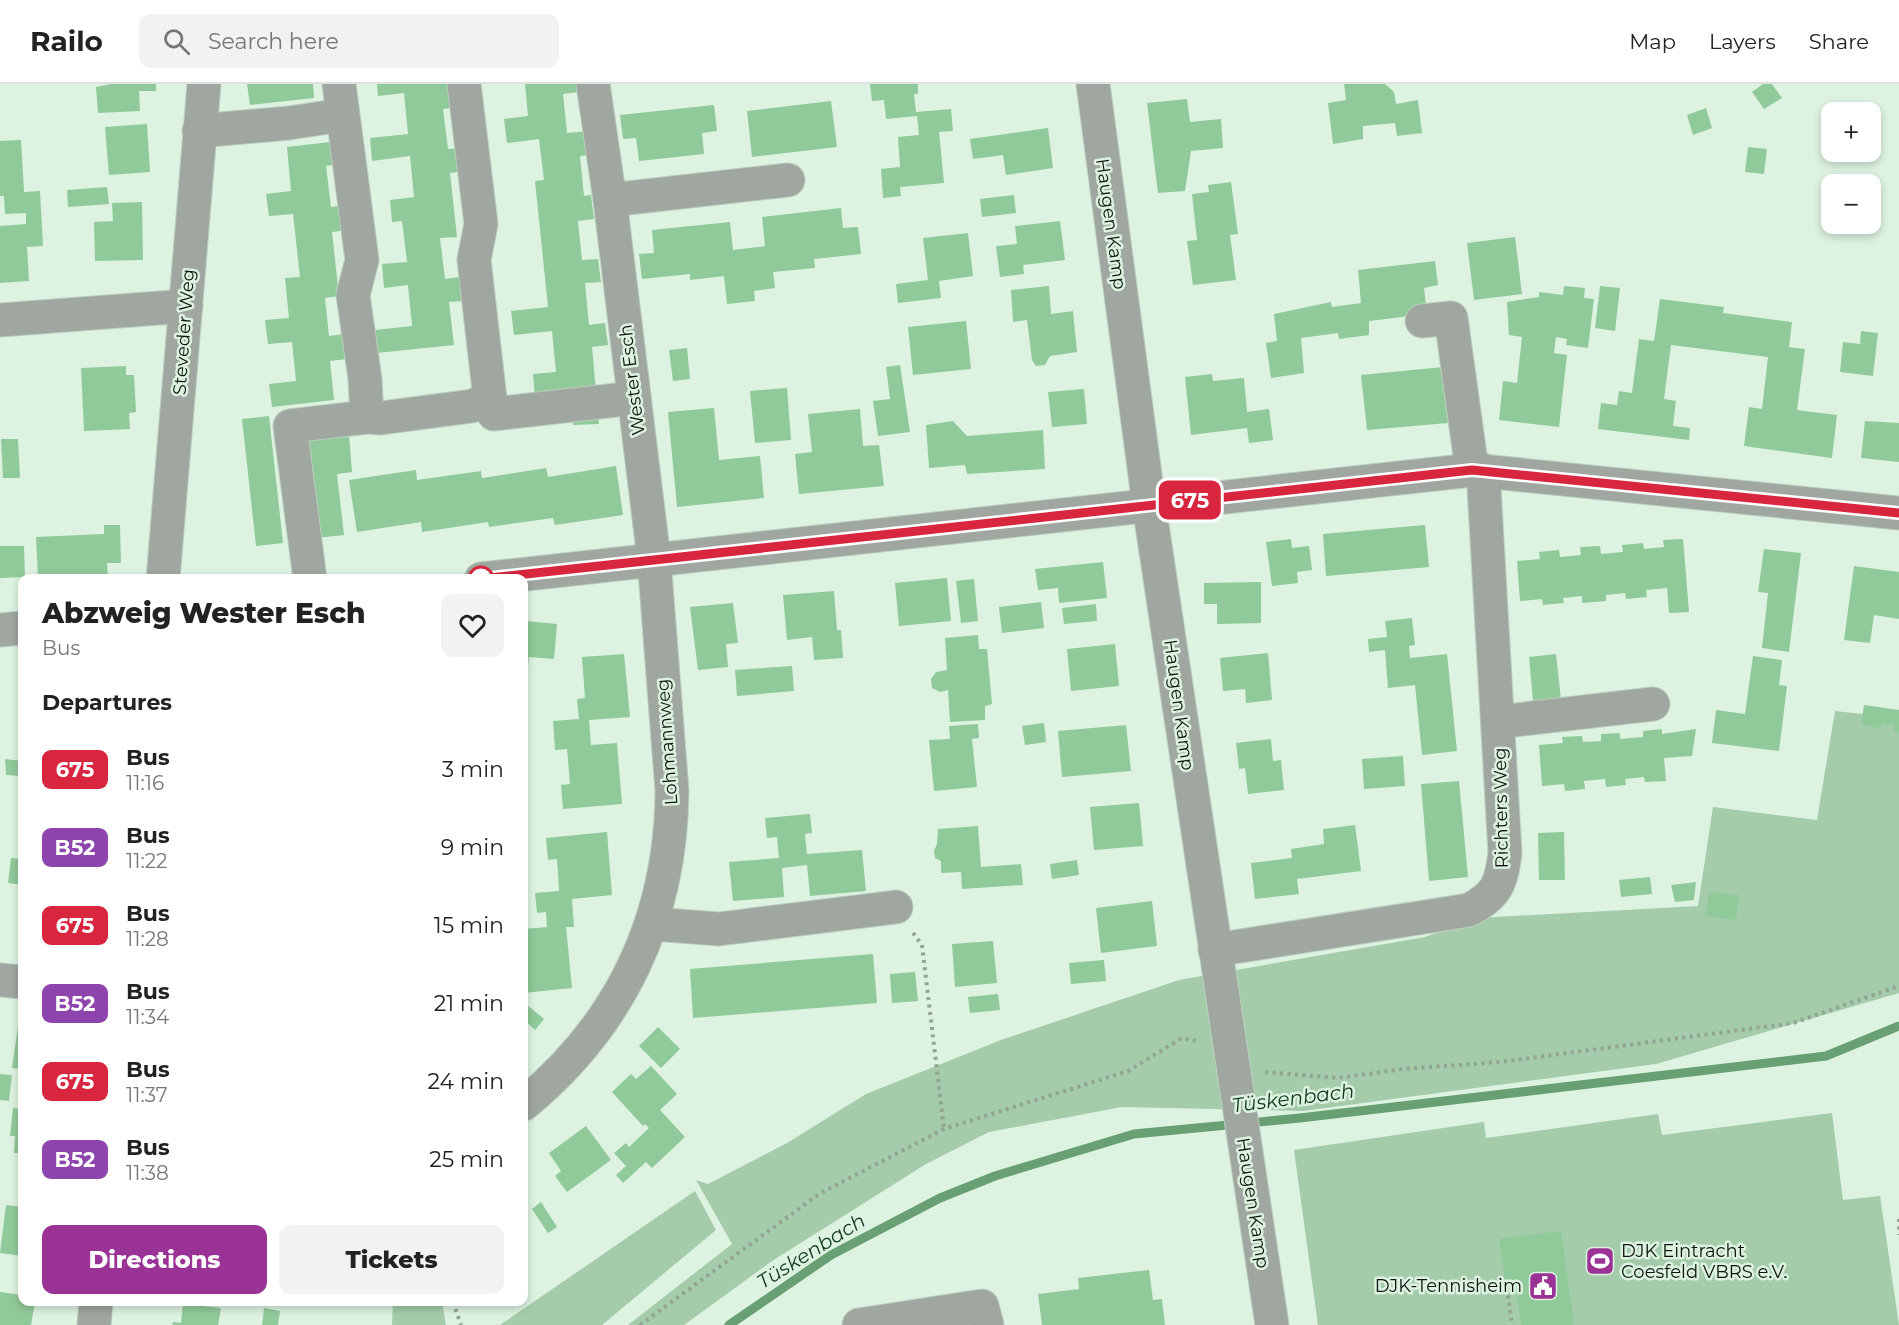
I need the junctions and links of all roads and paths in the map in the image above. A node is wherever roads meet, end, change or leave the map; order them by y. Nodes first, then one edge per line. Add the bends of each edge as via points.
1 (204, 84) edge
2 (464, 84) edge
3 (593, 84) edge
4 (1093, 84) edge
5 (341, 99) edge
6 (199, 131) junction
7 (788, 180) dead end
8 (610, 201) junction
9 (186, 306) junction
10 (0, 320) edge
11 (1422, 321) dead end
12 (634, 398) junction
13 (490, 399) junction
14 (367, 417) junction
15 (1477, 470) junction
16 (1149, 505) junction
17 (1899, 513) edge
18 (654, 559) junction
19 (163, 574) edge
20 (309, 574) edge
21 (524, 574) edge
22 (18, 628) edge
23 (0, 630) edge
24 (1653, 704) dead end
25 (1498, 722) junction
26 (896, 907) joint
27 (652, 924) junction
28 (1215, 950) junction
29 (0, 980) edge
30 (18, 982) edge
31 (1899, 986) edge
32 (1230, 1047) junction
33 (528, 1101) edge
34 (945, 1128) junction
35 (1899, 1219) edge
36 (1899, 1234) edge
37 (1507, 1288) dead end
38 (96, 1306) edge
39 (454, 1306) edge
40 (94, 1325) edge
41 (461, 1325) edge
42 (640, 1325) edge
43 (859, 1325) edge
44 (987, 1325) edge
45 (1272, 1325) edge
46 (1512, 1325) edge

1 - 6 street, Steveder Weg
2 - 13 street via 481,224 474,260
3 - 8 street, Wester Esch
4 - 16 street, Haugen Kamp
5 - 6 street via 289,123
5 - 14 street via 362,260 353,295
6 - 9 street, Steveder Weg
7 - 8 street
8 - 12 street, Wester Esch
9 - 10 street
9 - 19 street, Steveder Weg
11 - 15 street, Richters Weg via 1451,318
12 - 13 street via 494,414
12 - 18 street, Wester Esch
13 - 14 street via 472,406
14 - 20 street via 290,426
15 - 16 street
15 - 17 street
15 - 25 street, Richters Weg
16 - 18 street
16 - 28 street, Haugen Kamp
18 - 21 street
18 - 27 street, Lohmannweg via 672,791 668,858
22 - 23 street
24 - 25 street
25 - 28 street, Richters Weg via 1505,853 1502,879 1487,900 1468,910
26 - 27 street via 719,929
26 - 34 path via 922,945
27 - 33 street, Lohmannweg via 629,976 598,1029
28 - 32 street, Haugen Kamp
29 - 30 street
31 - 32 path via 1793,1023 1500,1062 1338,1078 1257,1071
32 - 34 path via 1182,1038 1128,1071
32 - 45 street, Haugen Kamp
34 - 42 path via 819,1194
35 - 36 path
37 - 46 path
38 - 40 street
39 - 41 path
43 - 44 street via 982,1306

